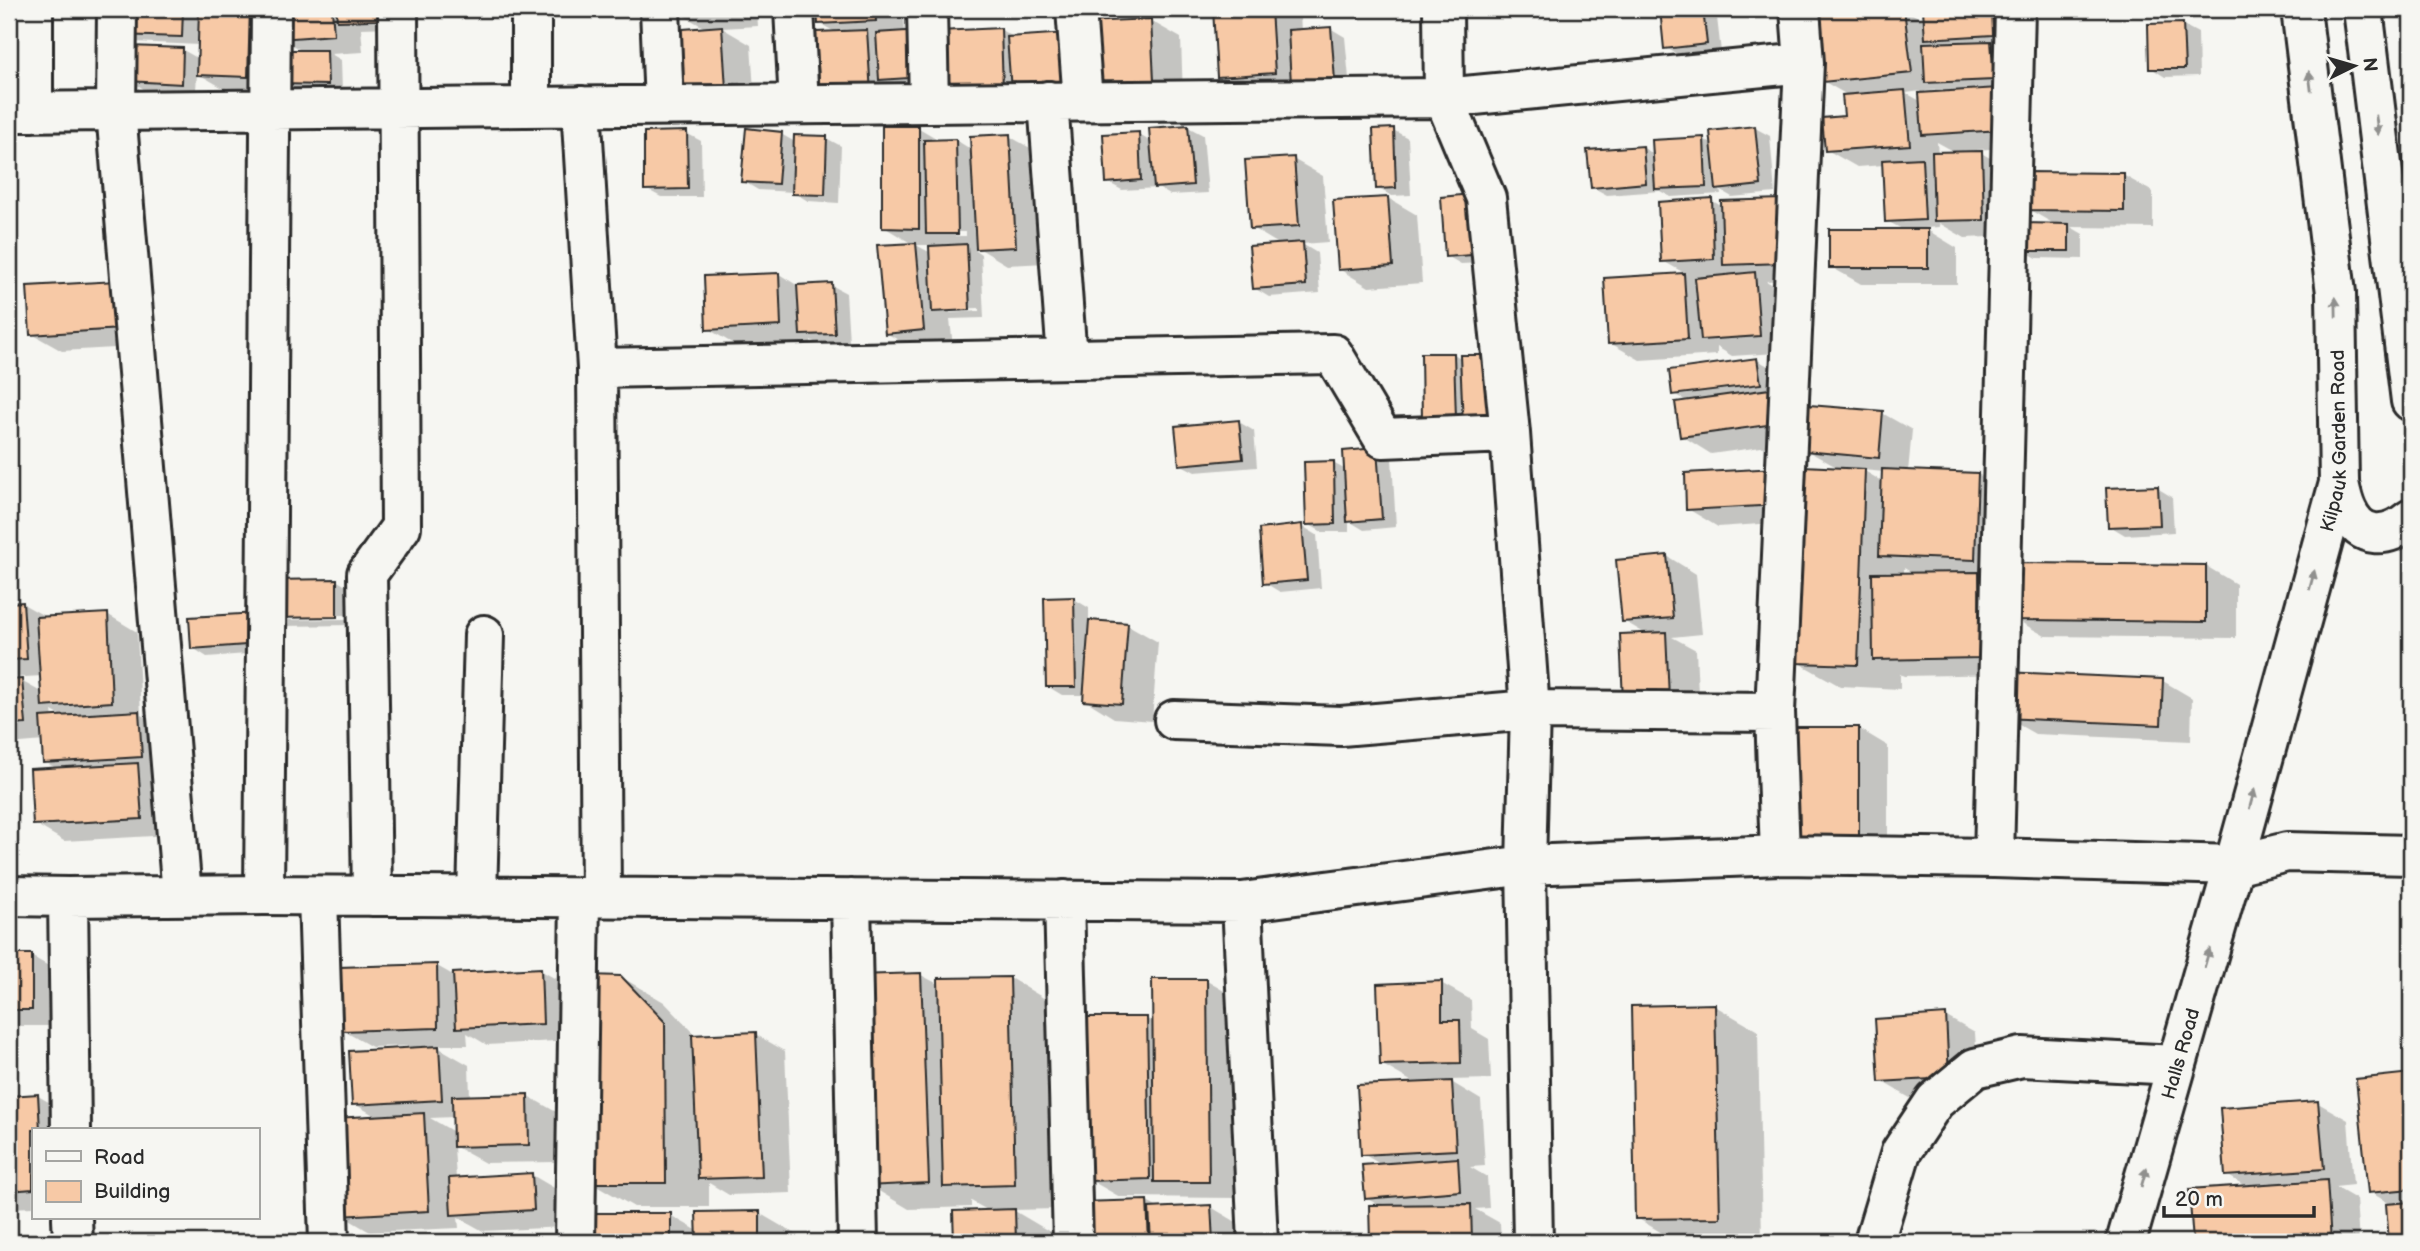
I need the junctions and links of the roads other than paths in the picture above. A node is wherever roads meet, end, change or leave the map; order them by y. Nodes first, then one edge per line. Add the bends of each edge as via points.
1 (33, 9) edge
2 (117, 9) edge
3 (271, 9) edge
4 (398, 9) edge
5 (531, 9) edge
6 (660, 9) edge
7 (794, 9) edge
8 (927, 9) edge
9 (1076, 9) edge
10 (1443, 9) edge
11 (1800, 9) edge
12 (2015, 9) edge
13 (2301, 9) edge
14 (2363, 9) edge
15 (1804, 63) junction
16 (1444, 98) junction
17 (1065, 101) junction
18 (929, 103) junction
19 (799, 104) junction
20 (664, 105) junction
21 (531, 106) junction
22 (581, 106) junction
23 (399, 108) junction
24 (270, 109) junction
25 (116, 111) junction
26 (21, 112) edge
27 (1067, 359) junction
28 (597, 368) junction
29 (2411, 401) edge
30 (1510, 433) junction
31 (2339, 483) junction
32 (2411, 519) edge
33 (484, 635) dead end
34 (1531, 710) junction
35 (1775, 712) junction
36 (1174, 720) dead end
37 (1780, 855) junction
38 (2411, 855) edge
39 (1994, 858) junction
40 (1526, 864) junction
41 (2234, 865) junction
42 (183, 895) junction
43 (264, 895) junction
44 (9, 896) edge
45 (318, 896) junction
46 (372, 896) junction
47 (68, 897) junction
48 (477, 897) junction
49 (591, 897) junction
50 (851, 899) junction
51 (1064, 900) junction
52 (1242, 902) junction
53 (2176, 1065) junction
54 (71, 1128) edge
55 (72, 1220) edge
56 (73, 1242) edge
57 (329, 1242) edge
58 (575, 1242) edge
59 (858, 1242) edge
60 (1073, 1242) edge
61 (1258, 1242) edge
62 (1533, 1242) edge
63 (1874, 1242) edge
64 (2126, 1242) edge

1 - 26 street
2 - 25 street
3 - 24 street
4 - 23 street
5 - 21 street
6 - 20 street
7 - 19 street
8 - 18 street
9 - 17 street
10 - 16 street
11 - 15 street
12 - 39 street
31 -> 13 street, Kilpauk Garden Road via 2336,293
14 -> 29 street
15 - 16 street
15 - 35 street
16 - 17 street
16 - 30 street via 1486,198
17 - 18 street
17 - 27 street
18 - 19 street
19 - 20 street
20 - 22 street
21 - 22 street
21 - 23 street
22 - 28 street
23 - 24 street
23 - 46 street via 401,527 367,573
24 - 25 street
24 - 43 street
25 - 26 street
25 - 42 street
27 - 28 street
27 - 30 street via 1333,354 1383,438
28 - 49 street
30 - 34 street
31 - 32 street via 2347,511 2359,528 2386,534
41 -> 31 street, Kilpauk Garden Road
33 - 48 street
34 - 35 street
34 - 36 street via 1341,726
34 - 40 street
35 - 37 street
37 - 39 street
37 - 40 street
38 - 41 street via 2287,852
39 - 41 street
40 - 52 street
40 - 62 street
53 -> 41 street, Halls Road
42 - 43 street
42 - 47 street
43 - 45 street
44 - 47 street
45 - 46 street
45 - 57 street
46 - 48 street
47 - 54 street
48 - 49 street
49 - 50 street
49 - 58 street
50 - 51 street
50 - 59 street
51 - 52 street
51 - 60 street
52 - 61 street
53 - 63 street via 2022,1057 1975,1068 1935,1101 1901,1152
64 -> 53 street, Halls Road
55 - 56 street

